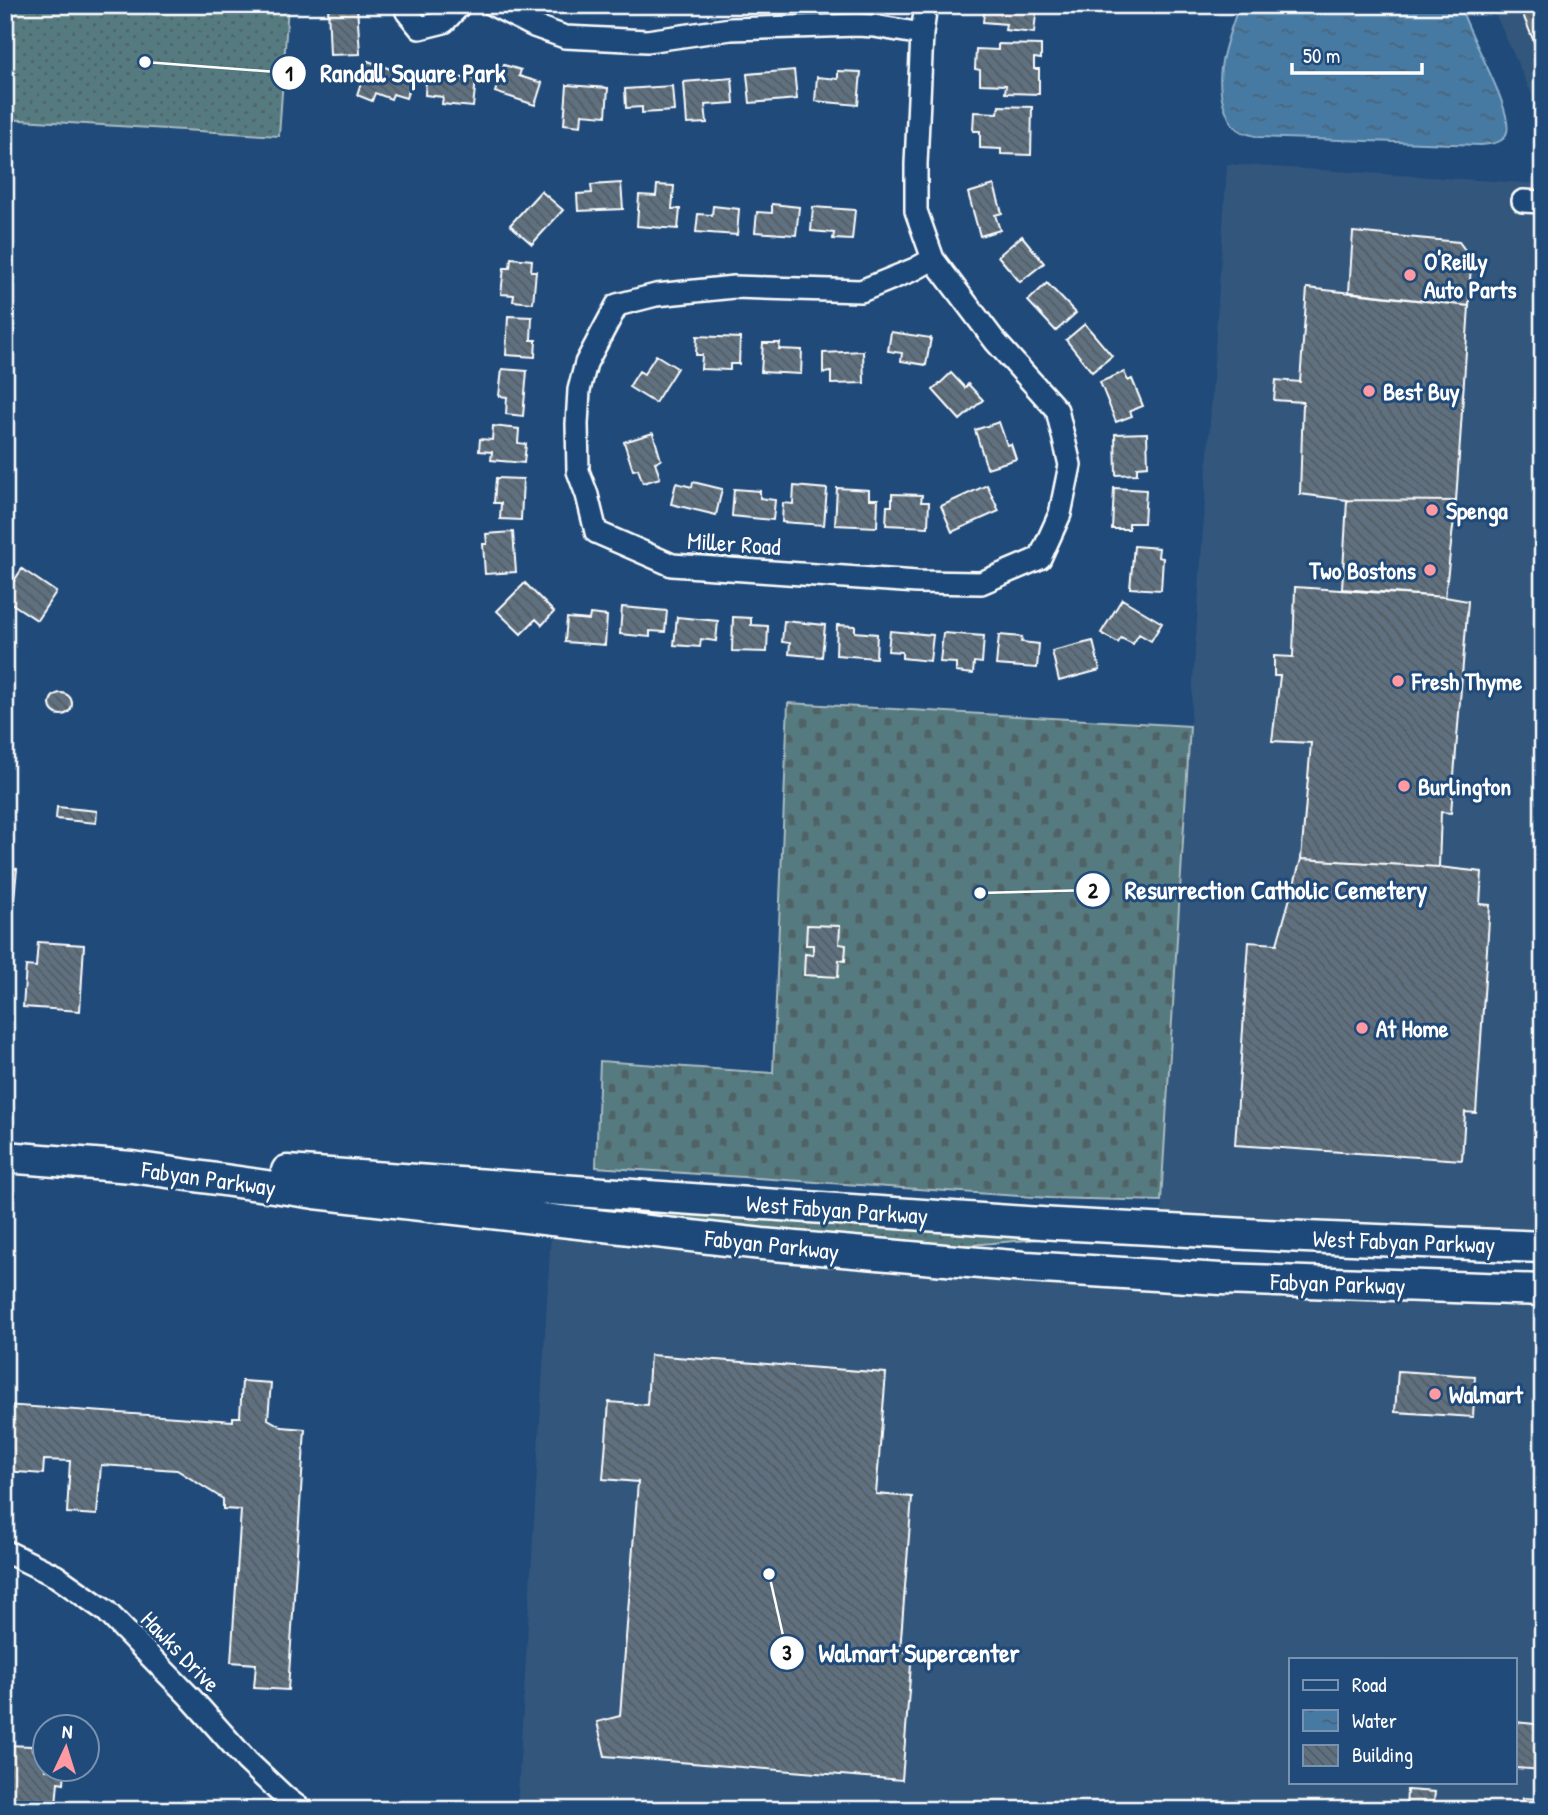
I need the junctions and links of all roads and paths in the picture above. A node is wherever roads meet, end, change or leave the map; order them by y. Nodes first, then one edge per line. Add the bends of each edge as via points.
1 (410, 5) edge
2 (460, 5) edge
3 (493, 5) edge
4 (926, 5) edge
5 (922, 34) junction
6 (933, 259) junction
7 (5, 1157) edge
8 (132, 1167) junction
9 (1540, 1245) edge
10 (1543, 1290) edge
11 (5, 1551) edge
12 (302, 1810) edge

1 - 2 street via 407,12 420,28 444,22
3 - 5 street via 565,37 647,41 731,29 857,25
4 - 5 street, Miller Road
5 - 6 street, Miller Road via 916,211
6 - 6 street, Miller Road via 995,341 1057,410 1070,465 1060,514 1040,558 981,583 917,582 672,565 596,532 578,471 579,390 586,363 617,305 656,295 734,287 861,291
7 - 8 main road, Fabyan Parkway
8 - 9 main road, West Fabyan Parkway via 301,1172 1056,1224
8 - 10 main road, Fabyan Parkway via 748,1243 1026,1268
11 - 12 street, Hawks Drive via 56,1576 106,1611 247,1760

